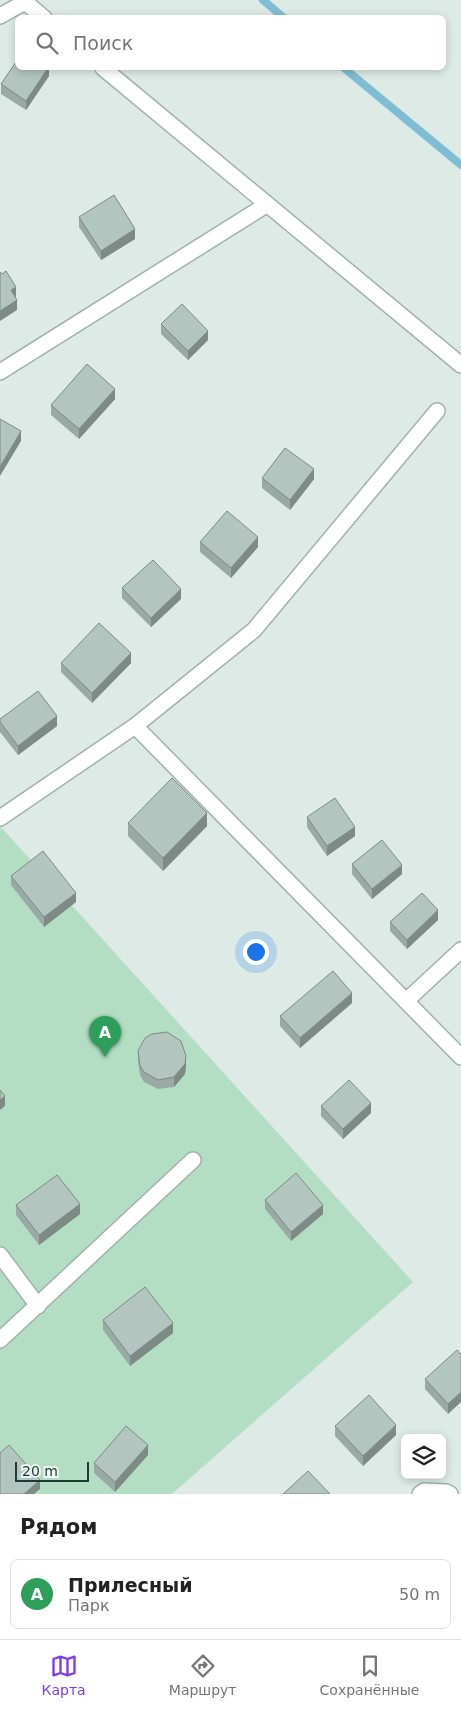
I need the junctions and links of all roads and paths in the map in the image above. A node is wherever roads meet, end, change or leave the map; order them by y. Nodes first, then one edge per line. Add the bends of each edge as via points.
1 (24, 1) edge
2 (40, 15) edge
3 (0, 16) edge
4 (105, 70) edge
5 (266, 205) junction
6 (461, 366) edge
7 (0, 372) edge
8 (438, 411) dead end
9 (135, 726) junction
10 (0, 818) edge
11 (461, 950) edge
12 (406, 1001) junction
13 (461, 1057) edge
14 (193, 1160) dead end
15 (0, 1255) edge
16 (38, 1306) junction
17 (0, 1340) edge
18 (420, 1494) edge
19 (450, 1494) edge

1 - 2 street
1 - 3 street
4 - 5 street
5 - 6 street
5 - 7 street
8 - 9 street via 254,630
9 - 10 street
9 - 12 street
11 - 12 street
12 - 13 street
14 - 16 street
15 - 16 street
16 - 17 street
18 - 19 street via 424,1491

